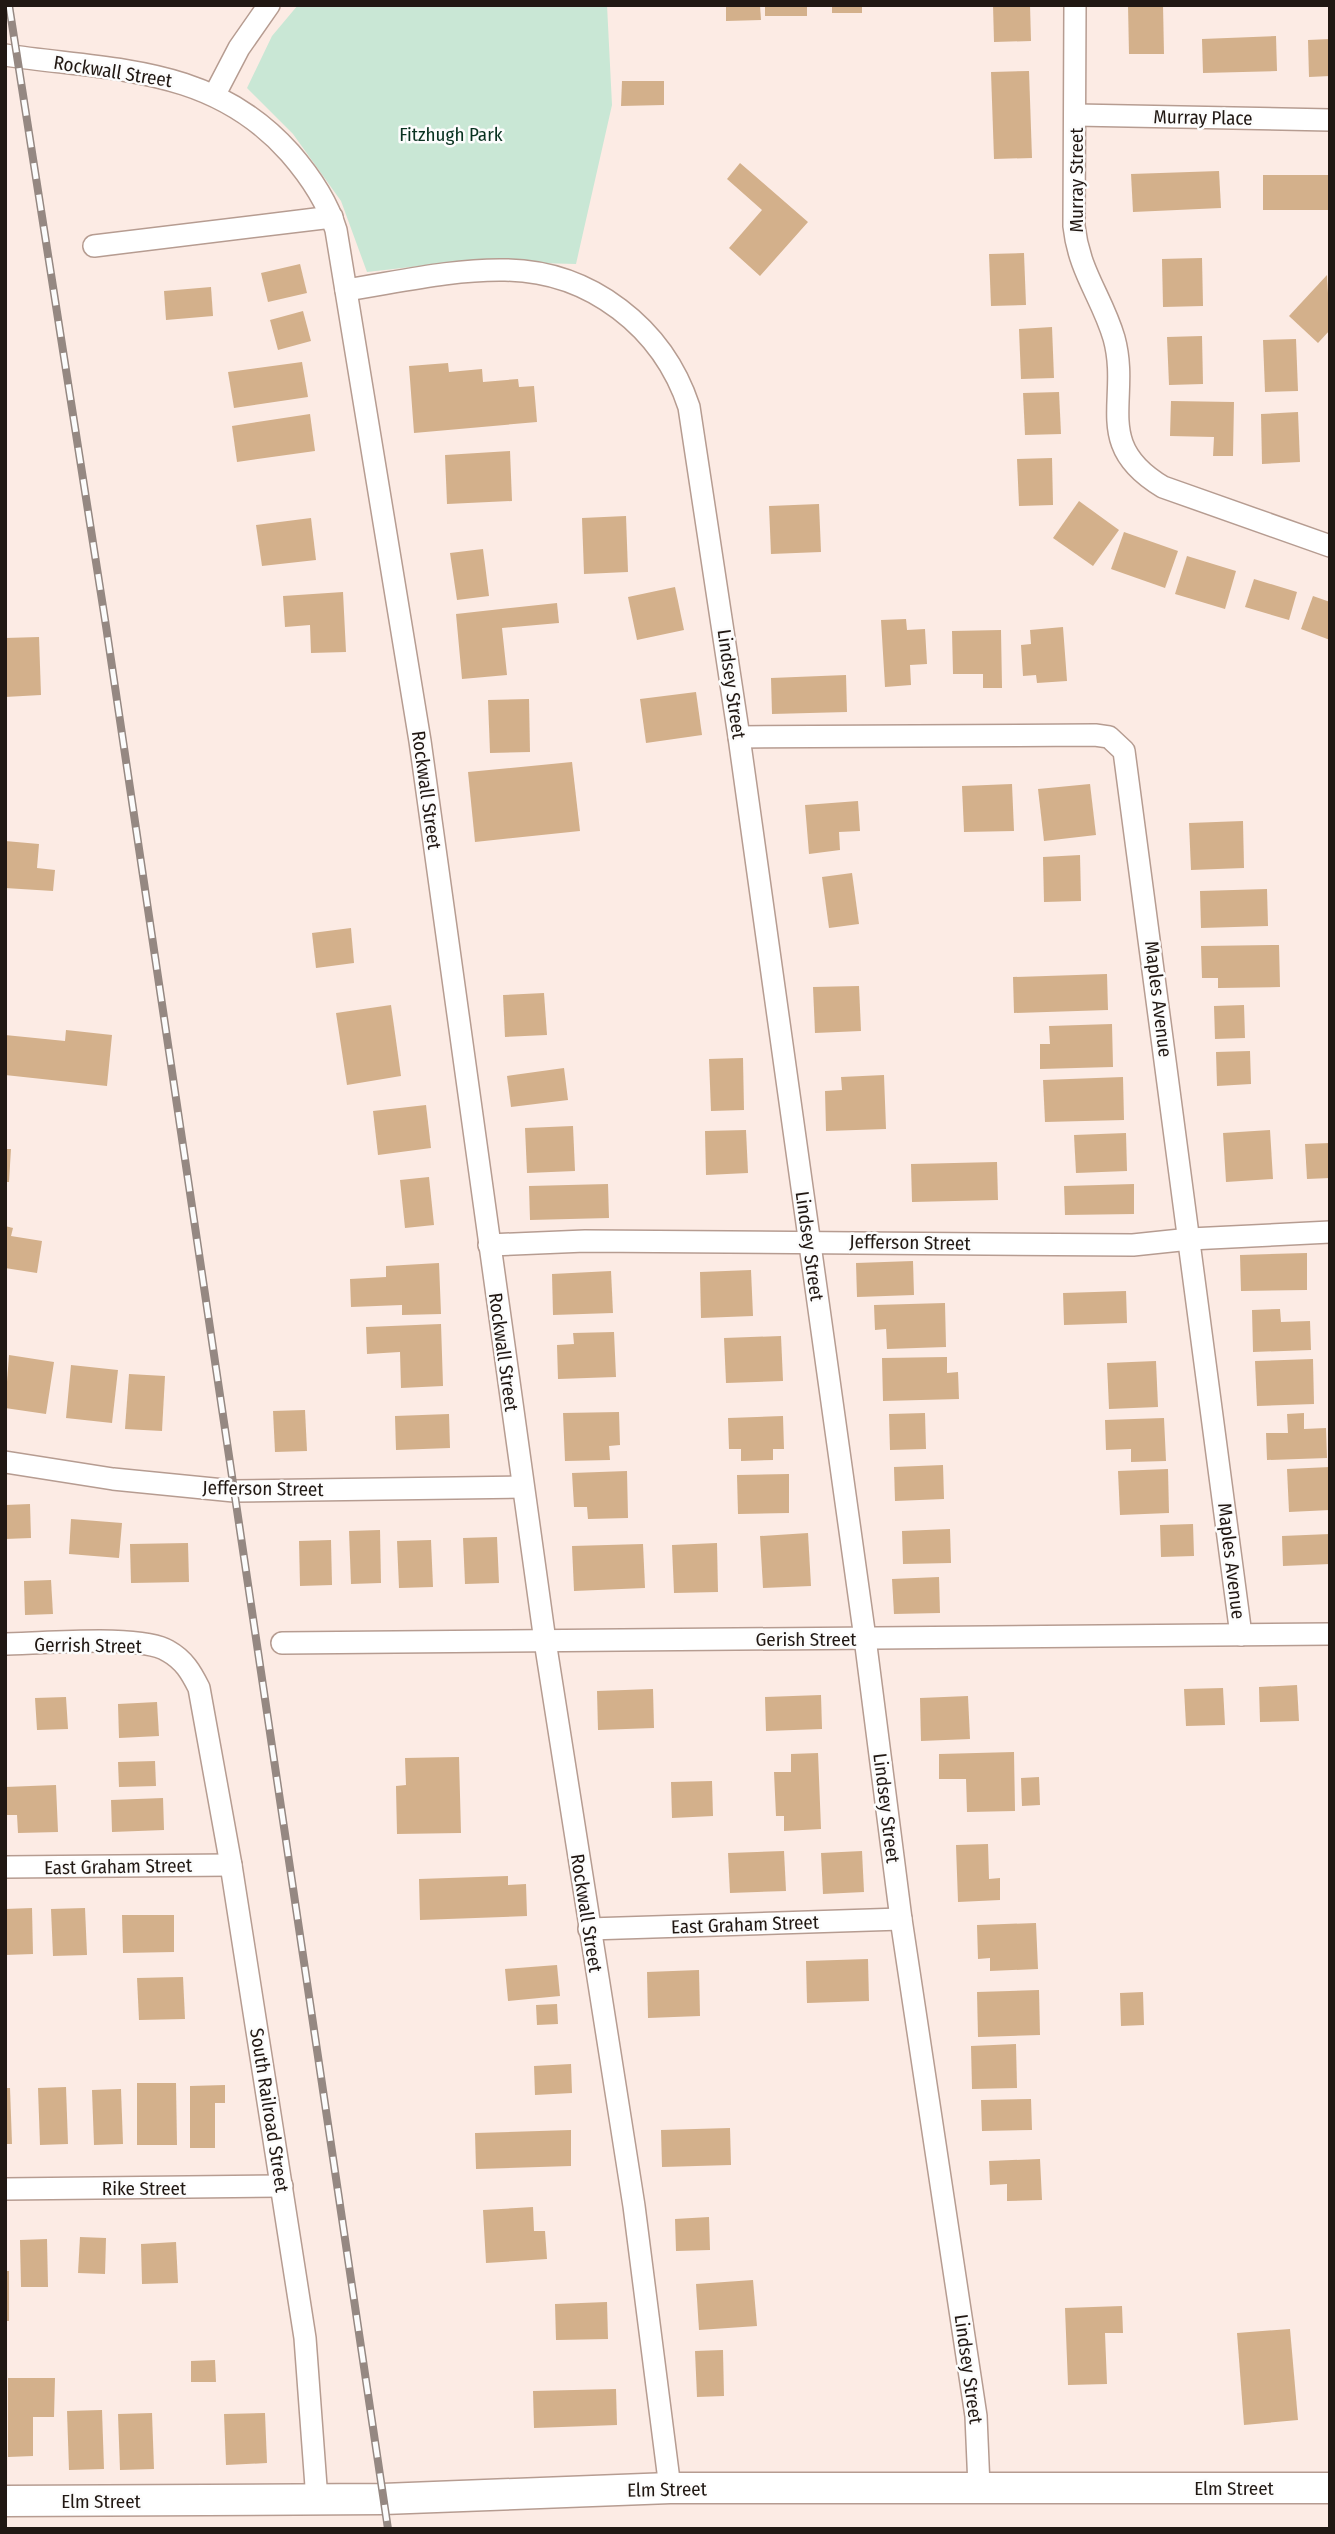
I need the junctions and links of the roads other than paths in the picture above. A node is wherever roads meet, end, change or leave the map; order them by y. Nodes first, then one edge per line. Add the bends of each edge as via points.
1 (269, 5) edge
2 (1075, 5) edge
3 (5, 55) edge
4 (215, 94) junction
5 (1076, 115) junction
6 (1330, 120) edge
7 (332, 217) junction
8 (94, 246) dead end
9 (346, 290) junction
10 (1330, 546) edge
11 (739, 737) junction
12 (1330, 1233) edge
13 (1190, 1239) junction
14 (810, 1241) junction
15 (489, 1245) junction
16 (5, 1462) edge
17 (523, 1487) junction
18 (1330, 1634) edge
19 (1241, 1635) junction
20 (865, 1638) junction
21 (545, 1641) junction
22 (282, 1643) dead end
23 (5, 1644) edge
24 (206, 1723) joint
25 (231, 1865) junction
26 (5, 1867) edge
27 (901, 1919) junction
28 (589, 1928) junction
29 (282, 2186) junction
30 (5, 2189) edge
31 (979, 2487) junction
32 (670, 2488) junction
33 (1330, 2488) edge
34 (317, 2500) junction
35 (5, 2501) edge

1 - 4 street
2 - 5 street, Murray Street
3 - 4 street, Rockwall Street via 158,76
4 - 7 street, Rockwall Street via 274,135 311,180
5 - 6 street, Murray Place
5 - 10 street, Murray Street via 1077,251 1114,338 1119,434 1128,459 1163,487
7 - 8 street
7 - 9 street, Rockwall Street
9 - 11 street, Lindsey Street via 477,271 524,271 589,289 630,316 657,343 676,372 694,426
9 - 15 street, Rockwall Street via 420,741
11 - 13 street, Maples Avenue via 1096,736 1118,743 1128,766
11 - 14 street, Lindsey Street
12 - 13 street, Jefferson Street
13 - 14 street, Jefferson Street via 1133,1245
13 - 19 street, Maples Avenue
14 - 15 street, Jefferson Street
14 - 20 street, Lindsey Street
15 - 17 street, Rockwall Street
16 - 17 street, Jefferson Street via 234,1491
17 - 21 street, Rockwall Street
18 - 19 street, Gerish Street
19 - 20 street, Gerish Street
20 - 21 street, Gerish Street
20 - 27 street, Lindsey Street
21 - 22 street, Gerish Street
21 - 28 street, Rockwall Street
23 - 24 street, Gerrish Street via 127,1642 166,1649 188,1666 199,1688
24 - 25 street, South Railroad Street
25 - 26 street, East Graham Street
25 - 29 street, South Railroad Street
27 - 28 street, East Graham Street
27 - 31 street, Lindsey Street via 976,2416
28 - 32 street, Rockwall Street via 634,2206
29 - 30 street, Rike Street
29 - 34 street, South Railroad Street via 305,2339
31 - 32 main road, Elm Street
31 - 33 main road, Elm Street
32 - 34 main road, Elm Street
34 - 35 main road, Elm Street

